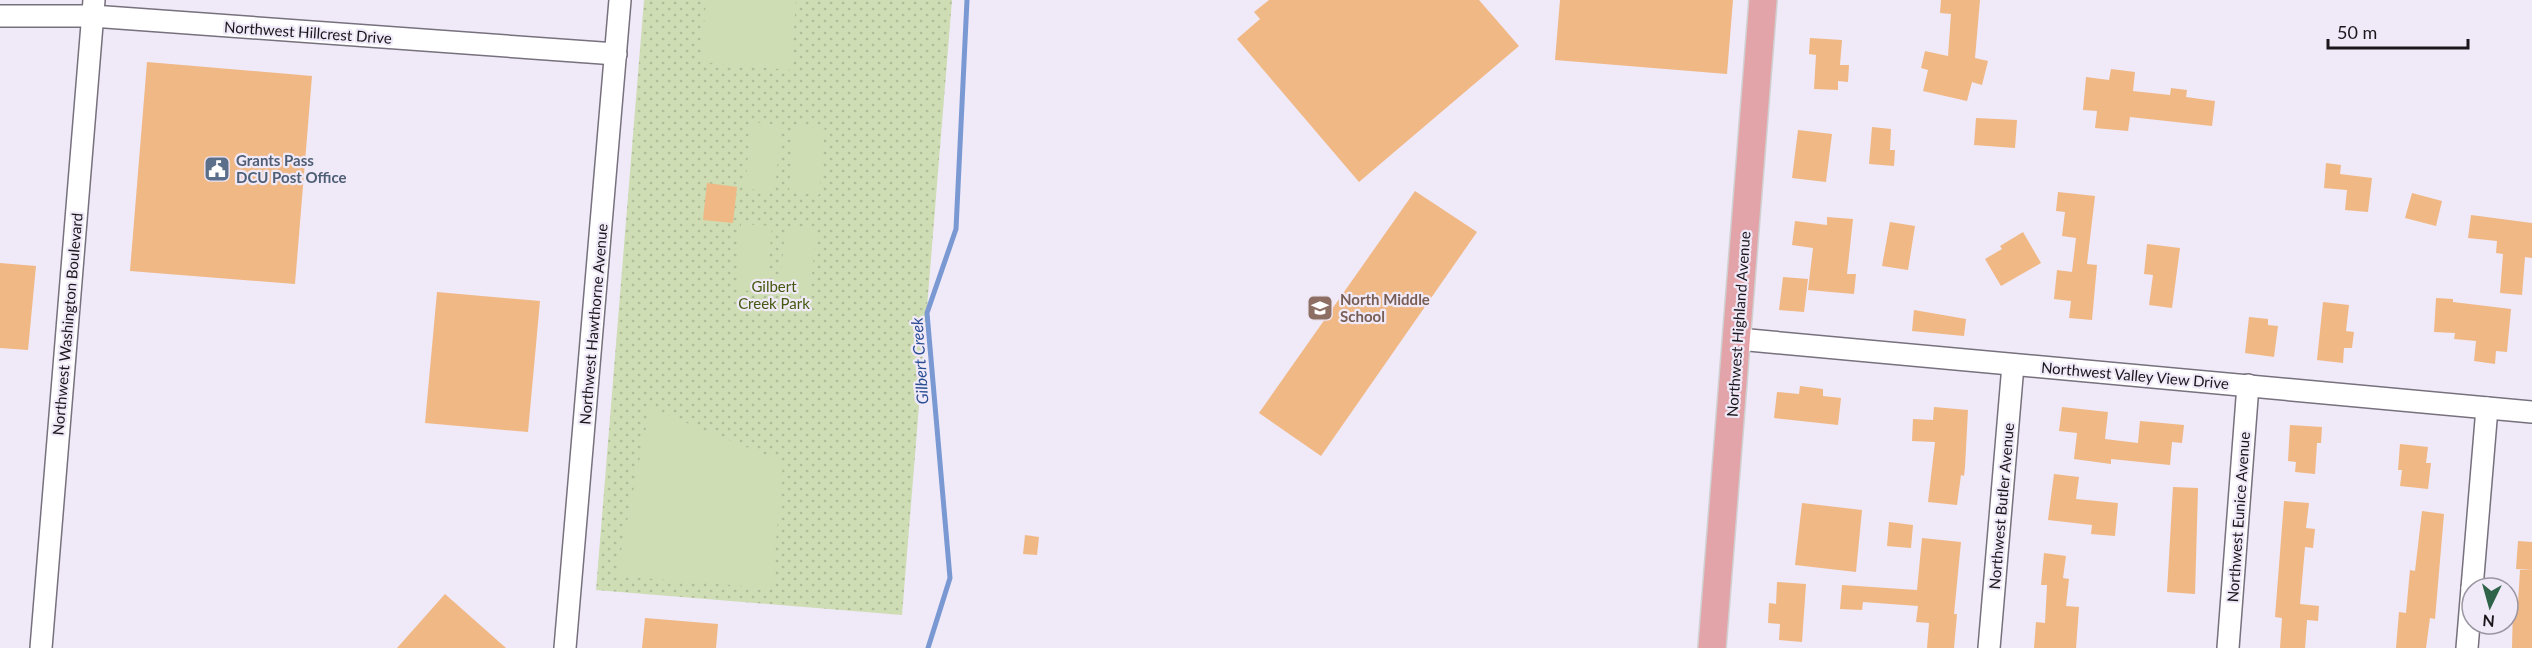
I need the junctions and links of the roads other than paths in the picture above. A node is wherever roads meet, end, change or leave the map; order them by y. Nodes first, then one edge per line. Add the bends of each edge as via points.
1 (620, 0) edge
2 (1763, 0) edge
3 (93, 8) edge
4 (0, 16) edge
5 (616, 54) junction
6 (1738, 339) junction
7 (2013, 365) junction
8 (2248, 385) junction
9 (2487, 408) junction
10 (2532, 412) edge
11 (2473, 576) edge
12 (41, 648) edge
13 (565, 648) edge
14 (1712, 648) edge
15 (1989, 648) edge
16 (2228, 648) edge

1 - 5 street, Northwest Hawthorne Avenue
2 - 6 main road, Northwest Highland Avenue
3 - 4 street, Northwest Hillcrest Drive
3 - 5 street, Northwest Hillcrest Drive
3 - 12 street, Northwest Washington Boulevard
5 - 13 street, Northwest Hawthorne Avenue
6 - 7 street, Northwest Valley View Drive
6 - 14 main road, Northwest Highland Avenue
7 - 8 street, Northwest Valley View Drive
7 - 15 street, Northwest Butler Avenue
8 - 9 street, Northwest Valley View Drive
8 - 16 street, Northwest Eunice Avenue
9 - 10 street, Northwest Valley View Drive
9 - 11 street

